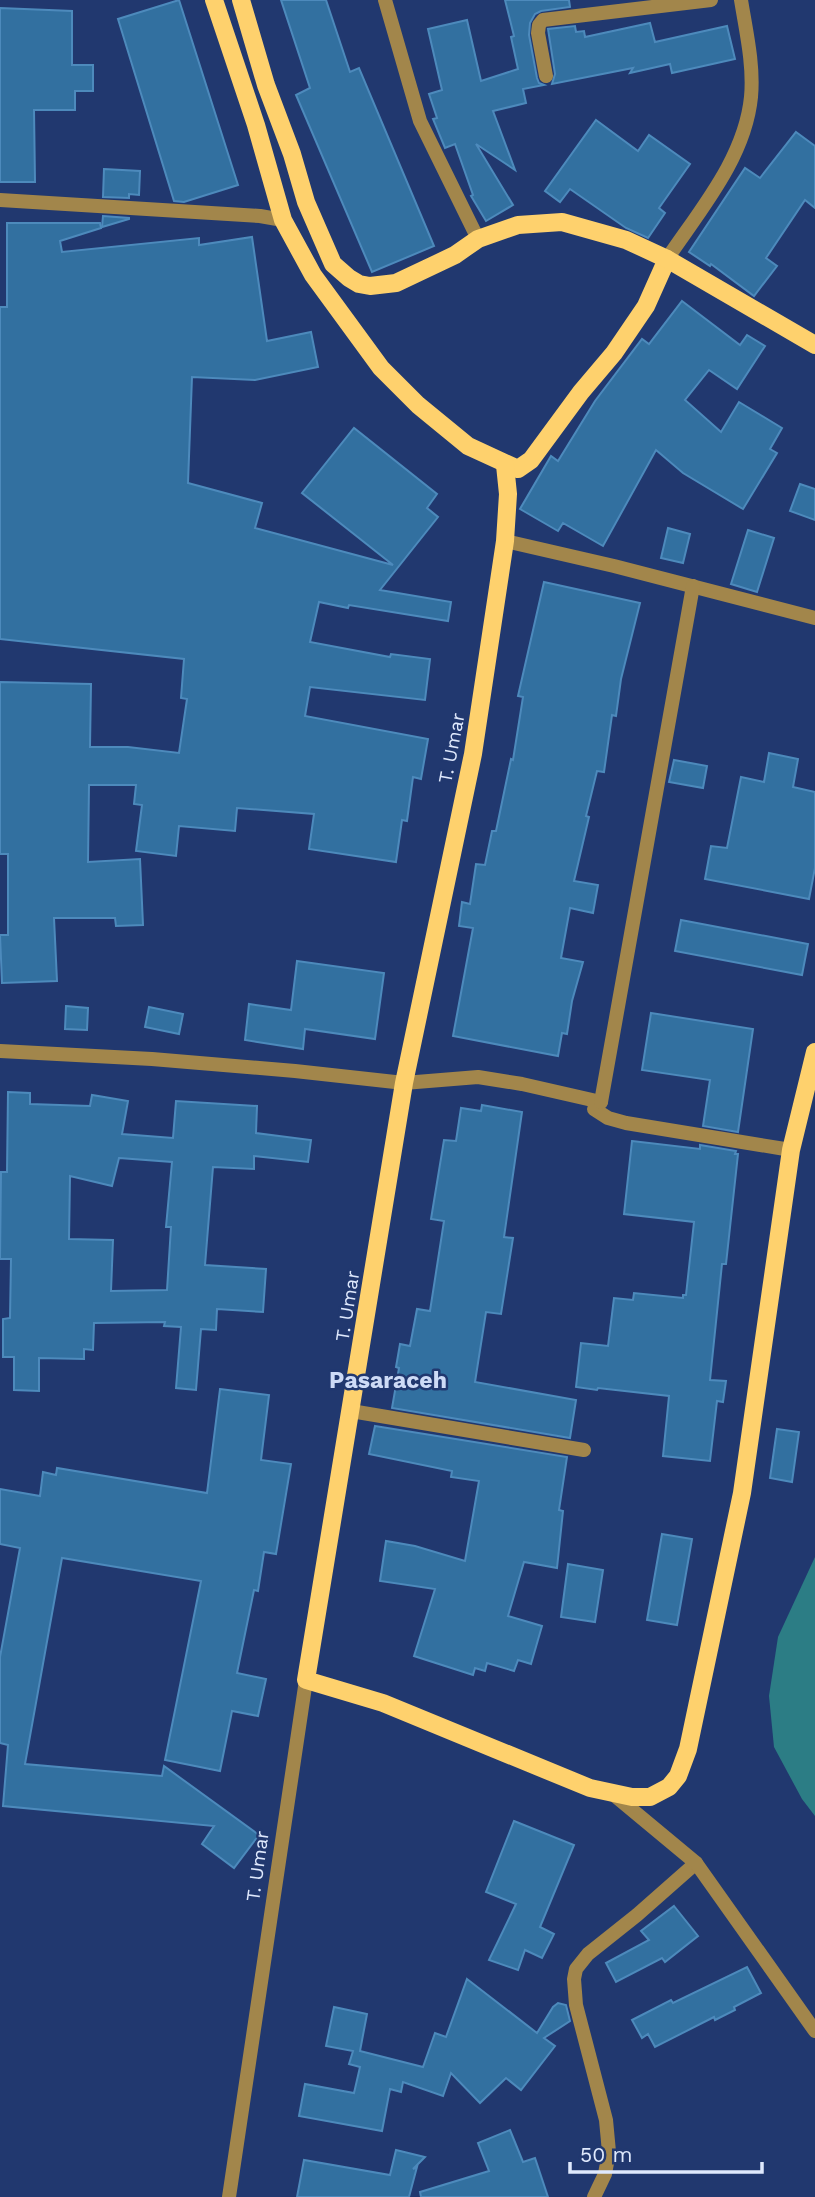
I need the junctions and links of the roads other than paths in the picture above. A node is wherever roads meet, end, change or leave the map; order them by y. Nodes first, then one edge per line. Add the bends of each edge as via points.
1 (214, 0) edge
2 (241, 0) edge
3 (385, 0) edge
4 (711, 0) edge
5 (741, 0) edge
6 (546, 76) dead end
7 (0, 200) edge
8 (283, 220) junction
9 (478, 239) junction
10 (667, 259) junction
11 (815, 345) edge
12 (505, 465) junction
13 (505, 541) junction
14 (693, 586) junction
15 (815, 618) edge
16 (0, 1051) edge
17 (815, 1052) edge
18 (404, 1083) junction
19 (601, 1102) junction
20 (791, 1150) junction
21 (351, 1411) junction
22 (584, 1450) dead end
23 (306, 1680) junction
24 (612, 1793) junction
25 (696, 1863) junction
26 (815, 2031) edge
27 (229, 2197) edge
28 (594, 2197) edge

1 - 8 main road
2 - 9 main road via 306,202 327,253 341,273 359,284 396,283
3 - 9 street via 420,121
4 - 6 street via 543,20 538,33
5 - 10 street via 751,98 740,142
7 - 8 street
8 - 12 main road via 313,275 381,368 453,436
9 - 10 main road via 519,225 562,222 626,240
10 - 11 main road
10 - 12 main road via 646,306 531,460 519,469
12 - 13 main road, T. Umar
13 - 14 street
13 - 18 main road, T. Umar via 473,754
14 - 15 street
14 - 19 street
16 - 18 street via 152,1059
17 - 20 main road
18 - 19 street via 478,1077
18 - 21 main road, T. Umar
19 - 20 street via 594,1109 626,1123
20 - 24 main road via 742,1493 688,1749 678,1776 660,1793 632,1797
21 - 22 street
21 - 23 main road, T. Umar
23 - 24 main road via 383,1703
23 - 27 street, T. Umar
24 - 25 street
25 - 26 street
25 - 28 street via 576,1969 576,2005 604,2110 608,2152

